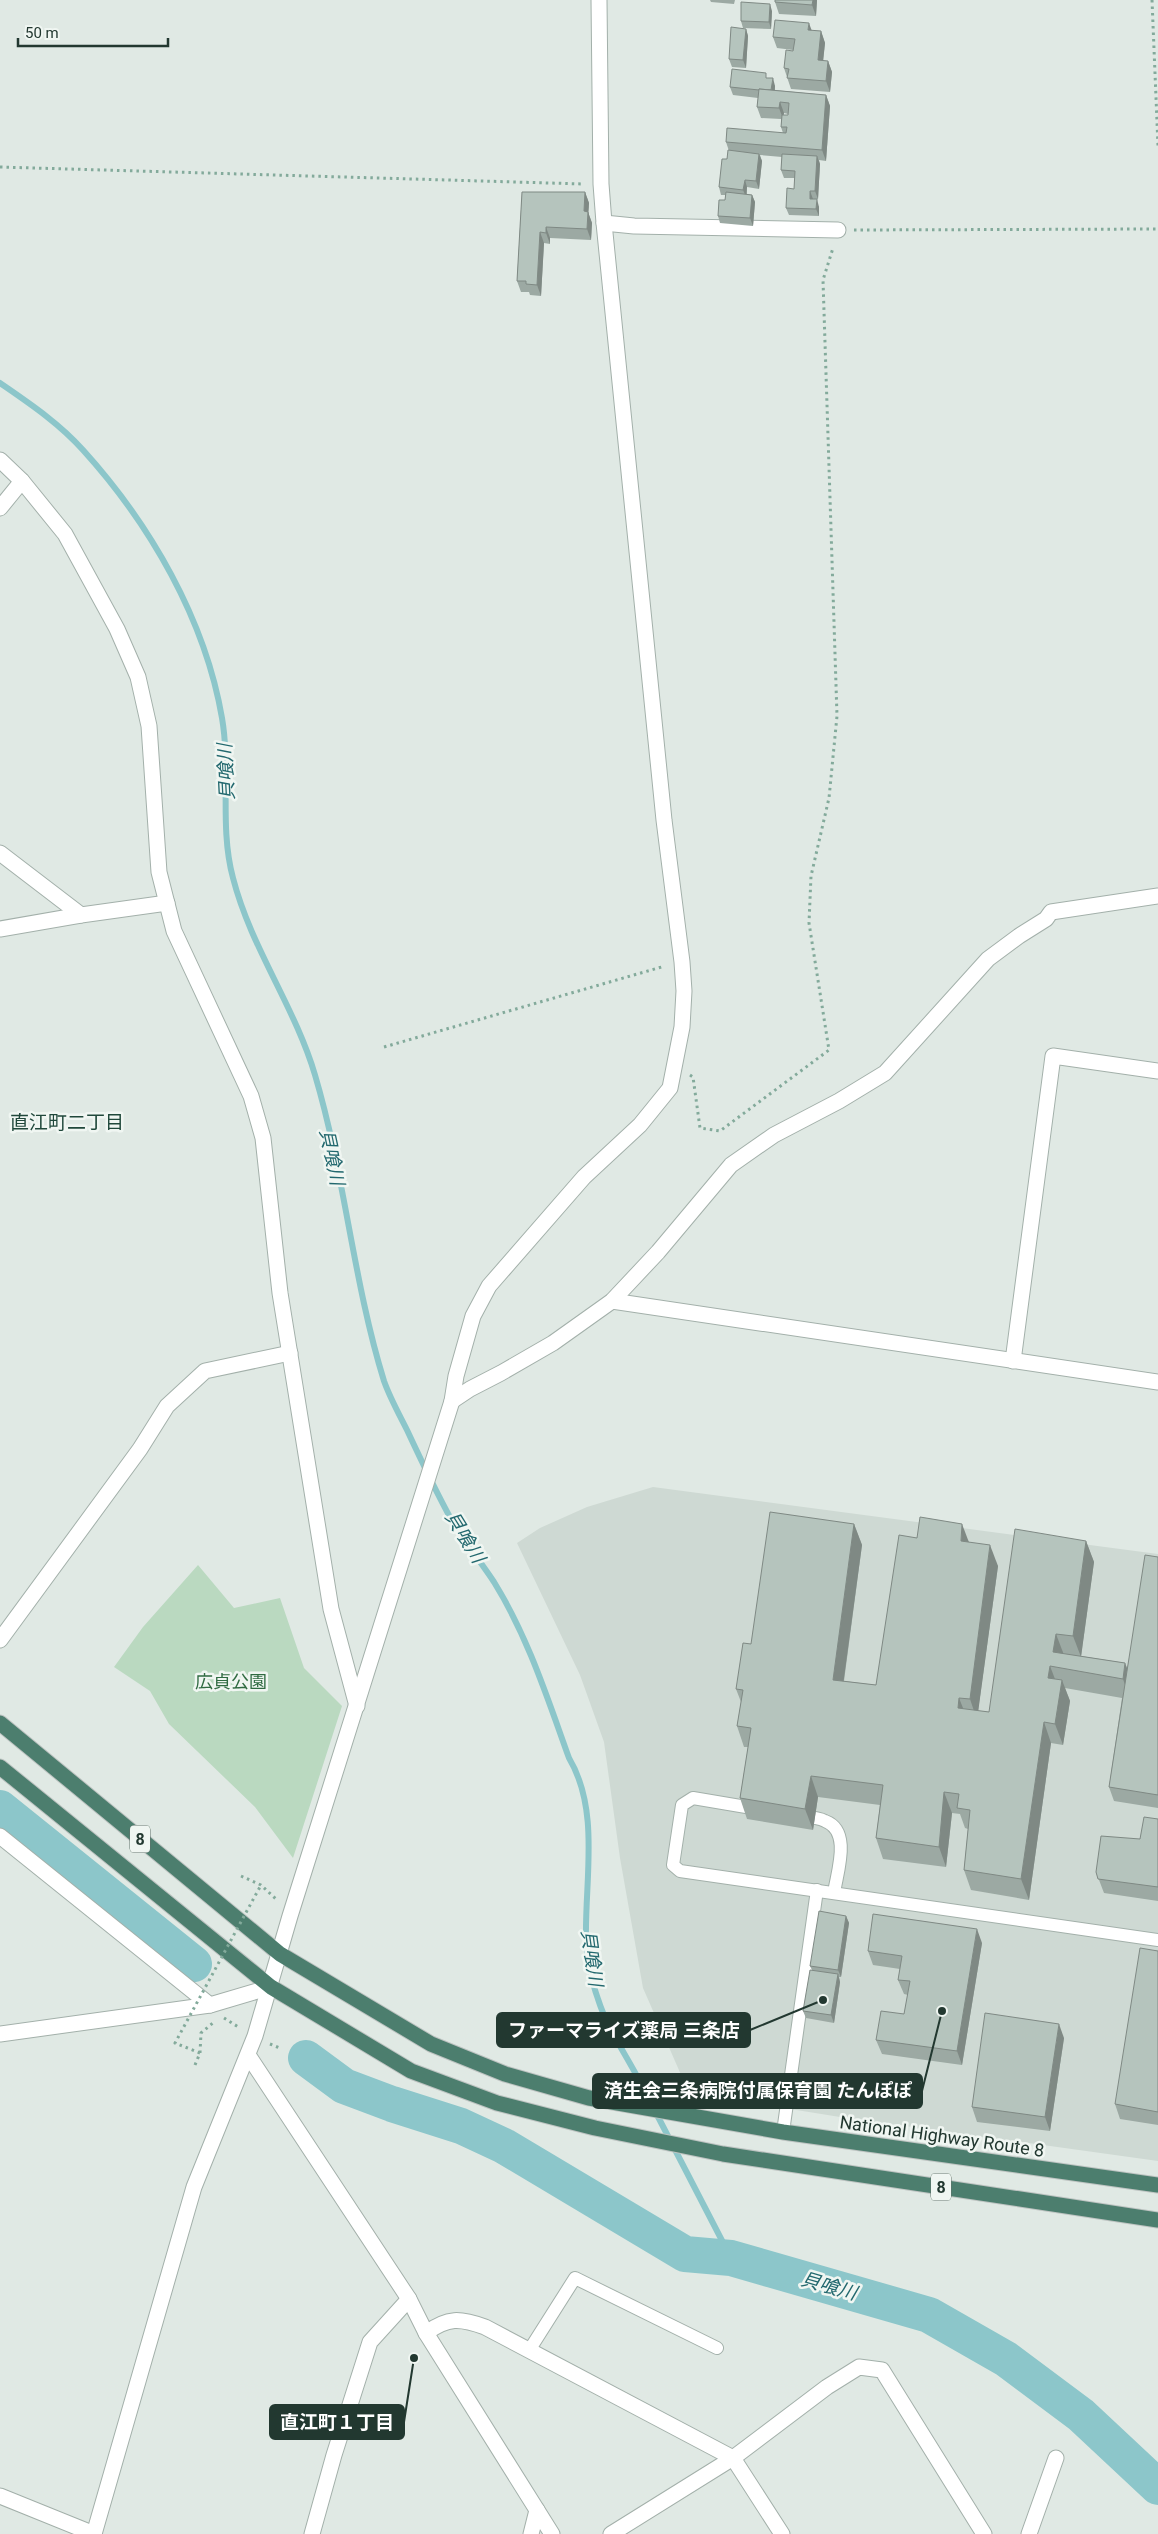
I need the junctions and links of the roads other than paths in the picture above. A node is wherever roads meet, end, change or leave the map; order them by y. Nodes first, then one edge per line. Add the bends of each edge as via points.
1 (599, 0) edge
2 (604, 223) junction
3 (838, 230) road end
4 (0, 460) edge
5 (22, 481) junction
6 (0, 508) edge
7 (0, 854) edge
8 (1158, 896) edge
9 (167, 903) junction
10 (81, 915) junction
11 (0, 929) edge
12 (1158, 1071) edge
13 (612, 1301) junction
14 (290, 1353) junction
15 (1013, 1361) junction
16 (1158, 1382) edge
17 (451, 1404) junction
18 (0, 1640) edge
19 (357, 1706) junction
20 (0, 1723) edge
21 (0, 1768) edge
22 (769, 1811) edge
23 (788, 1814) edge
24 (0, 1836) edge
25 (817, 1890) junction
26 (834, 1893) junction
27 (1158, 1940) edge
28 (280, 1954) junction
29 (271, 1987) junction
30 (210, 2005) junction
31 (0, 2034) edge
32 (248, 2055) junction
33 (783, 2132) junction
34 (1158, 2185) edge
35 (1158, 2220) edge
36 (409, 2299) junction
37 (426, 2333) junction
38 (718, 2348) dead end
39 (530, 2349) junction
40 (734, 2458) junction
41 (1056, 2458) dead end
42 (0, 2496) edge
43 (537, 2510) junction
44 (94, 2534) edge
45 (312, 2534) edge
46 (532, 2534) edge
47 (552, 2534) edge
48 (611, 2534) edge
49 (782, 2534) edge
50 (984, 2534) edge
51 (1029, 2534) edge

1 - 2 street
2 - 3 street
2 - 17 street via 664,820 682,962 682,1027 670,1088 640,1125 584,1177 489,1286 473,1316
4 - 5 street
5 - 6 street
5 - 9 street via 65,534 117,629 138,677 149,726 159,872
7 - 10 street
8 - 13 street via 1051,912 1046,919 988,959 885,1073 774,1135 731,1164 658,1252
9 - 10 street
9 - 14 street via 174,931 251,1096 263,1138
10 - 11 street
12 - 15 street via 1053,1056
13 - 15 street
13 - 17 street via 553,1343 470,1389
14 - 18 street via 205,1371 167,1406 140,1449
14 - 19 street via 331,1609
15 - 16 street
17 - 19 street
19 - 28 street
20 - 28 highway, National Highway Route 8 / 8
21 - 29 highway, 8
22 - 25 lane via 693,1798 682,1805 673,1865 680,1870
23 - 26 lane via 825,1821 836,1828 841,1842
24 - 30 street
25 - 26 lane
25 - 33 lane
26 - 27 lane
28 - 29 street
28 - 33 highway, National Highway Route 8 / 8 via 431,2044 506,2074 588,2098
29 - 30 street
29 - 32 street
29 - 35 highway, 8 via 412,2071 497,2103 595,2128 723,2154
30 - 31 street
32 - 36 street
32 - 44 street via 194,2187
33 - 34 highway, National Highway Route 8 / 8
36 - 37 street
36 - 45 street via 370,2342
37 - 39 street via 442,2322 464,2320
37 - 43 street
38 - 39 lane via 575,2278
39 - 40 street
40 - 48 street
40 - 49 street
40 - 50 street via 827,2387 859,2367 882,2370
41 - 51 street
42 - 44 street
43 - 46 street
43 - 47 street

